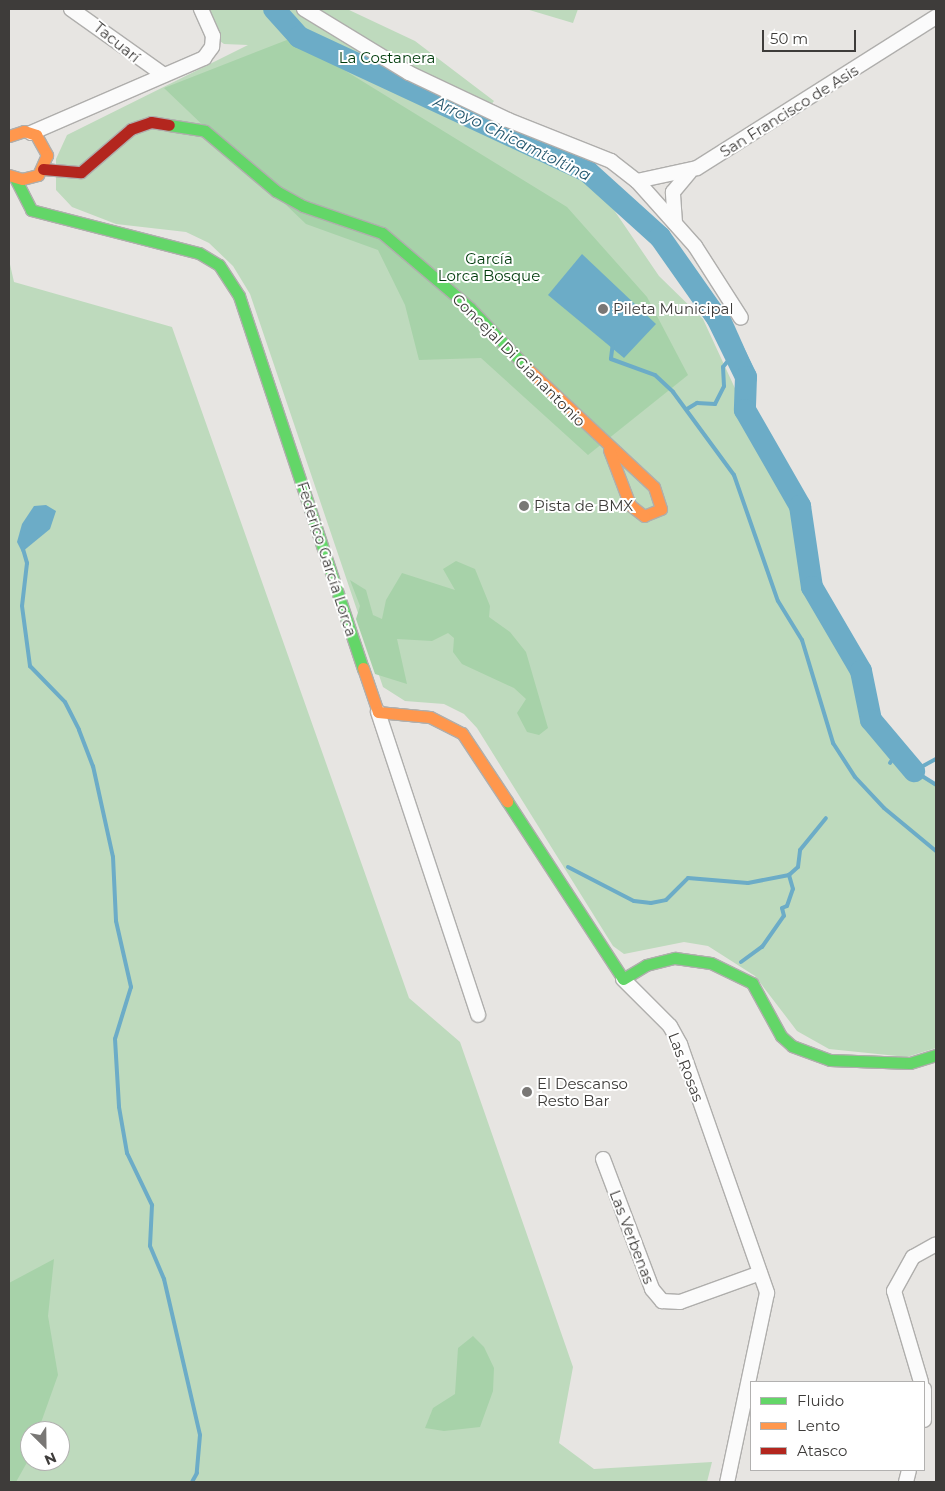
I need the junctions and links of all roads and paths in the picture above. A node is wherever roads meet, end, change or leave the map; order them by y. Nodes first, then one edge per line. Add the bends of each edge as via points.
1 (71, 9) edge
2 (201, 9) edge
3 (304, 9) edge
4 (91, 13) edge
5 (936, 17) edge
6 (164, 75) junction
7 (31, 133) junction
8 (9, 136) edge
9 (692, 170) junction
10 (40, 172) junction
11 (12, 176) edge
12 (637, 181) junction
13 (61, 218) junction
14 (675, 223) junction
15 (741, 318) dead end
16 (609, 450) junction
17 (378, 712) junction
18 (622, 979) junction
19 (478, 1015) dead end
20 (936, 1055) edge
21 (603, 1159) dead end
22 (936, 1244) edge
23 (760, 1273) junction
24 (922, 1381) edge
25 (727, 1482) edge

1 - 4 street, Tacuarí
2 - 6 street via 213,36 212,47 204,58
3 - 12 street via 409,72 508,120 611,161
4 - 6 street, Tacuarí via 101,33
5 - 9 street, San Francisco de Asis
6 - 7 street
7 - 8 street
7 - 10 street, Federico García Lorca via 46,148
9 - 12 street, San Francisco de Asis
9 - 14 street, San Francisco de Asis via 673,192
10 - 11 street, Federico García Lorca
10 - 13 street, Federico García Lorca via 36,194
10 - 16 street, Concejal Di Gianantonio via 81,172 131,129 151,122 206,131 227,154 276,191 303,206 382,233 470,308
11 - 13 street, Federico García Lorca via 31,210
12 - 14 street
13 - 17 street, Federico García Lorca via 200,253 219,265 231,281
14 - 15 street via 722,283
16 - 16 street, Concejal Di Gianantonio via 624,495 644,516 661,510 654,487
17 - 18 street, Las Rosas via 430,717 462,733
17 - 19 street, Federico García Lorca
18 - 20 street via 646,965 675,958 711,963 752,983 781,1036 792,1046 830,1060 910,1063
18 - 23 street, Las Rosas via 670,1026 680,1044
21 - 23 street, Las Verbenas via 652,1289 662,1301 680,1302
22 - 24 street via 913,1257 894,1292
23 - 25 street, Las Rosas via 767,1293

